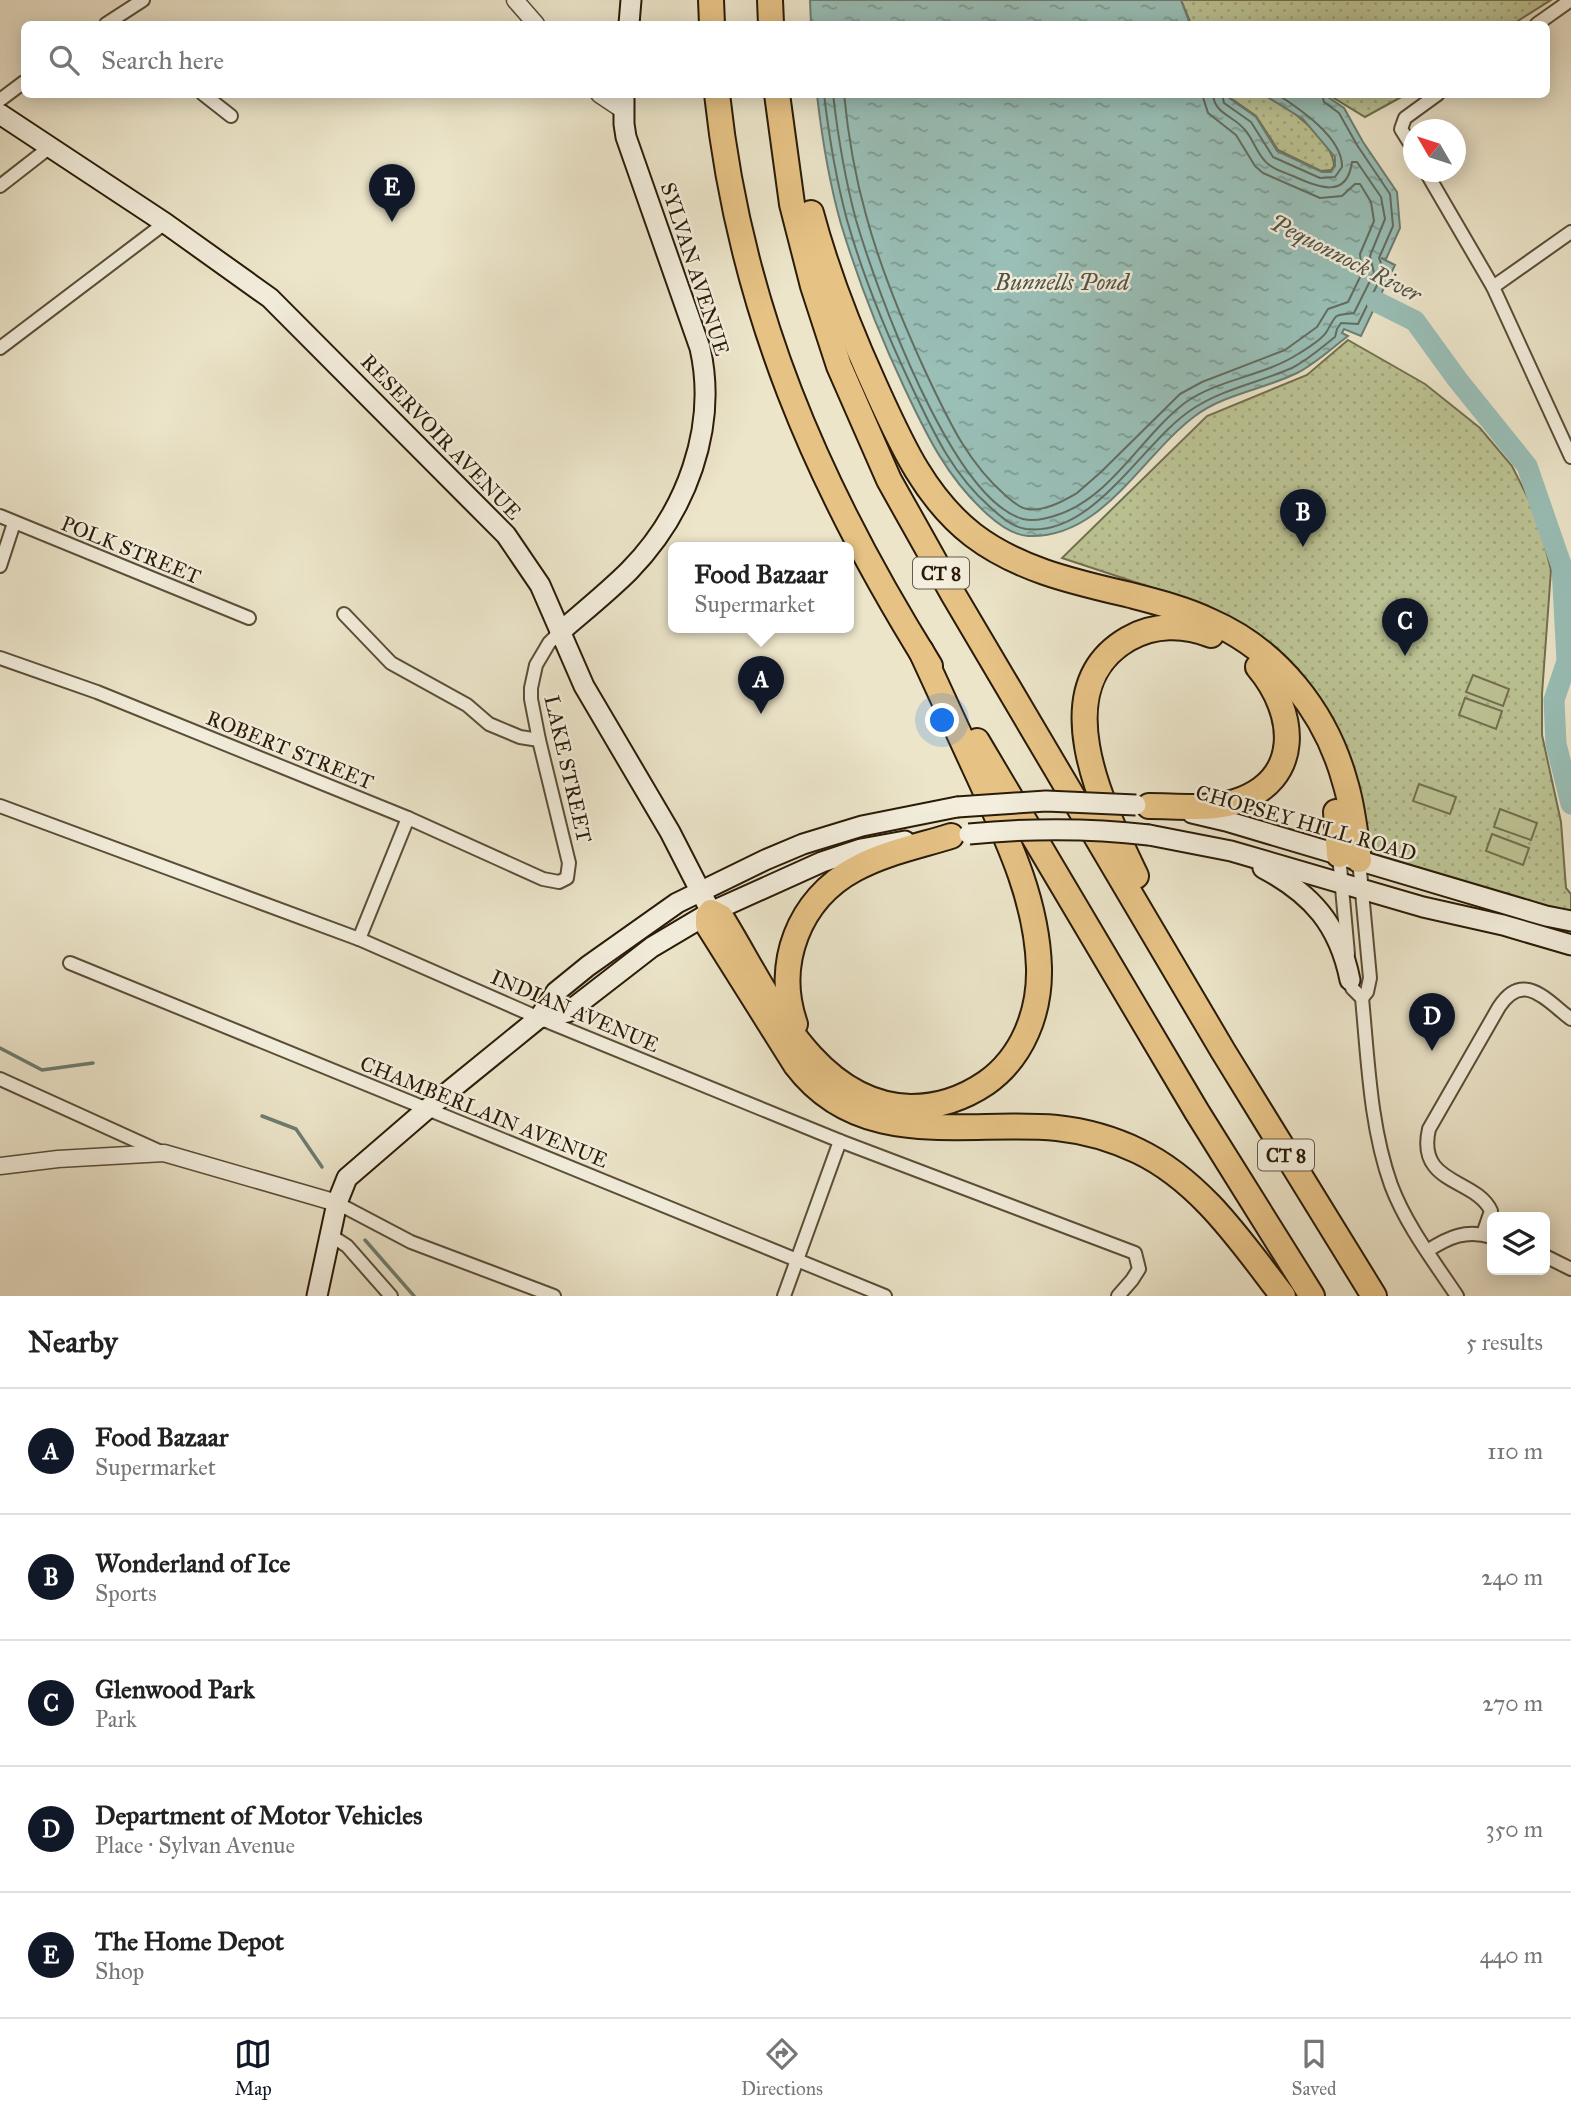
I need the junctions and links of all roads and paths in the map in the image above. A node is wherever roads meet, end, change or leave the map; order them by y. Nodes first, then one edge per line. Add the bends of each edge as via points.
1 (143, 0) edge
2 (514, 0) edge
3 (631, 0) edge
4 (710, 0) edge
5 (770, 0) edge
6 (1571, 0) edge
7 (111, 21) edge
8 (533, 21) edge
9 (629, 21) edge
10 (712, 21) edge
11 (771, 21) edge
12 (1541, 21) edge
13 (21, 84) edge
14 (209, 98) edge
15 (718, 98) edge
16 (777, 98) edge
17 (785, 98) edge
18 (1432, 98) edge
19 (0, 100) edge
20 (624, 102) edge
21 (0, 114) edge
22 (231, 116) dead end
23 (1405, 119) edge
24 (50, 147) junction
25 (1432, 182) edge
26 (0, 186) edge
27 (164, 223) junction
28 (1571, 232) edge
29 (1493, 288) junction
30 (0, 348) edge
31 (1571, 457) edge
32 (0, 516) edge
33 (15, 523) junction
34 (0, 566) edge
35 (344, 614) dead end
36 (249, 618) dead end
37 (560, 632) junction
38 (921, 651) junction
39 (0, 657) edge
40 (1258, 667) junction
41 (539, 740) junction
42 (0, 806) edge
43 (1142, 806) junction
44 (408, 818) junction
45 (960, 835) junction
46 (1231, 851) junction
47 (1349, 857) junction
48 (564, 881) joint
49 (1340, 883) junction
50 (1362, 889) junction
51 (706, 901) junction
52 (1571, 921) edge
53 (359, 939) junction
54 (1571, 945) edge
55 (69, 963) dead end
56 (1350, 980) junction
57 (1362, 998) junction
58 (1200, 1013) junction
59 (539, 1018) junction
60 (1571, 1019) edge
61 (823, 1069) junction
62 (0, 1079) edge
63 (427, 1108) junction
64 (840, 1141) junction
65 (164, 1153) junction
66 (0, 1167) edge
67 (337, 1203) junction
68 (1490, 1212) edge
69 (1487, 1235) edge
70 (330, 1236) junction
71 (1427, 1251) junction
72 (1550, 1258) edge
73 (796, 1261) junction
74 (1571, 1269) edge
75 (317, 1296) edge
76 (391, 1296) edge
77 (554, 1296) edge
78 (784, 1296) edge
79 (885, 1296) edge
80 (1118, 1296) edge
81 (1283, 1296) edge
82 (1312, 1296) edge
83 (1374, 1296) edge
84 (1457, 1296) edge

1 - 7 street
2 - 8 street
3 - 9 main road
4 - 10 highway
5 - 11 highway
6 - 12 street
13 - 19 street
14 - 22 street
15 - 38 highway, CT 8 via 742,240 779,366 841,511
16 - 58 highway, CT 8 via 792,204 813,286 839,366 872,443 904,509
17 - 47 highway via 808,201 837,298 898,435 928,488 972,534 1018,563 1199,616 1236,634 1267,657 1310,704 1331,742 1346,784
18 - 23 street
20 - 37 main road, SYLVAN AVENUE via 626,137 700,348 704,416 691,472 666,524 629,571
21 - 24 main road, RESERVOIR AVENUE
24 - 26 street
24 - 27 main road, RESERVOIR AVENUE
25 - 29 street
27 - 30 street
27 - 37 main road, RESERVOIR AVENUE via 270,298 495,523 535,577
28 - 29 street
29 - 31 street
32 - 33 street, POLK STREET
33 - 34 street
33 - 36 street, POLK STREET
35 - 41 street via 391,663 467,705 489,724
37 - 41 street, LAKE STREET via 533,672 531,699
37 - 51 main road, RESERVOIR AVENUE via 594,705
38 - 61 highway via 1022,877 1035,928 1036,1004 1027,1033 1006,1065 984,1084 949,1101 919,1107 881,1103 846,1087
38 - 82 highway, CT 8
39 - 44 street, ROBERT STREET
40 - 43 highway via 1280,699 1287,726 1284,756 1274,775 1256,792 1234,802
40 - 47 highway via 1297,713 1317,748
40 - 58 highway via 1207,633 1185,627 1153,629 1131,637 1106,657 1086,701 1088,751 1103,803
41 - 48 street, LAKE STREET via 569,863
42 - 53 street, INDIAN AVENUE
43 - 47 main road, CHOPSEY HILL ROAD via 1226,821
43 - 51 main road, CHOPSEY HILL ROAD, bridge via 1046,801 957,807 892,818 765,860
44 - 48 street, ROBERT STREET via 543,879
44 - 53 street
45 - 46 main road, CHOPSEY HILL ROAD, bridge via 1063,829 1149,835
45 - 51 main road, CHOPSEY HILL ROAD via 882,844
45 - 61 highway via 855,869 824,892 805,917 788,962 788,1001 800,1038
46 - 49 main road, CHOPSEY HILL ROAD
46 - 56 main road via 1286,881 1314,904 1336,936
47 - 49 street
47 - 50 street
47 - 52 main road, CHOPSEY HILL ROAD
49 - 50 main road, CHOPSEY HILL ROAD
49 - 56 street
50 - 54 main road, CHOPSEY HILL ROAD
50 - 57 street via 1370,978
51 - 59 main road, CHOPSEY HILL ROAD via 568,1012
51 - 61 highway via 721,917 786,1023
51 - 81 highway via 708,925 790,1056 810,1082 836,1103 890,1123 1057,1128 1129,1147 1172,1171 1199,1194
53 - 59 street, INDIAN AVENUE
55 - 63 street, CHAMBERLAIN AVENUE
56 - 57 street
57 - 71 street via 1383,1156 1399,1203
58 - 83 highway, CT 8
59 - 63 main road, CHOPSEY HILL ROAD
59 - 64 street, INDIAN AVENUE
60 - 68 street via 1532,990 1511,992 1429,1129 1429,1148 1438,1170 1486,1202
62 - 65 street
63 - 67 main road, CHOPSEY HILL ROAD via 347,1178
63 - 73 street, CHAMBERLAIN AVENUE
64 - 73 street
64 - 80 street, INDIAN AVENUE via 1135,1254 1139,1269
65 - 66 street
65 - 67 street
67 - 70 main road, CHOPSEY HILL ROAD
67 - 77 street via 411,1242
69 - 71 street via 1456,1235
70 - 75 main road, CHOPSEY HILL ROAD
70 - 76 street via 347,1246
71 - 84 street
72 - 74 street
73 - 78 street
73 - 79 street, CHAMBERLAIN AVENUE

